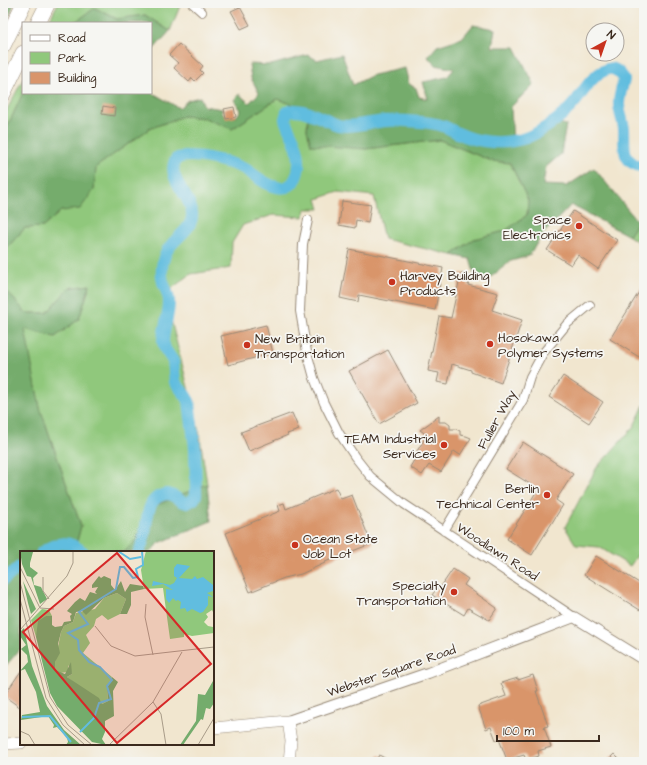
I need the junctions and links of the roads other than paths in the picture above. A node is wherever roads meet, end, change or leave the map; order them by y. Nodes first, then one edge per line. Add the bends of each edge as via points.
1 (24, 3) edge
2 (48, 3) edge
3 (192, 3) edge
4 (202, 12) dead end
5 (38, 22) edge
6 (3, 46) edge
7 (22, 55) edge
8 (3, 94) edge
9 (308, 220) dead end
10 (590, 305) dead end
11 (444, 532) junction
12 (574, 617) junction
13 (644, 660) edge
14 (288, 721) junction
15 (214, 728) edge
16 (20, 743) edge
17 (3, 744) edge
18 (289, 762) edge

1 - 6 highway
2 - 5 highway
3 - 4 street
7 - 8 highway
9 - 11 street, Woodlawn Road via 303,244 300,311 307,352 324,404 339,433 370,476
10 - 11 street, Fuller Way via 566,324 543,353 530,377 523,400
11 - 12 street, Woodlawn Road
12 - 13 street, Woodlawn Road
12 - 14 street, Webster Square Road via 428,673
14 - 15 main road, Webster Square Road
14 - 18 main road via 291,741
16 - 17 main road

